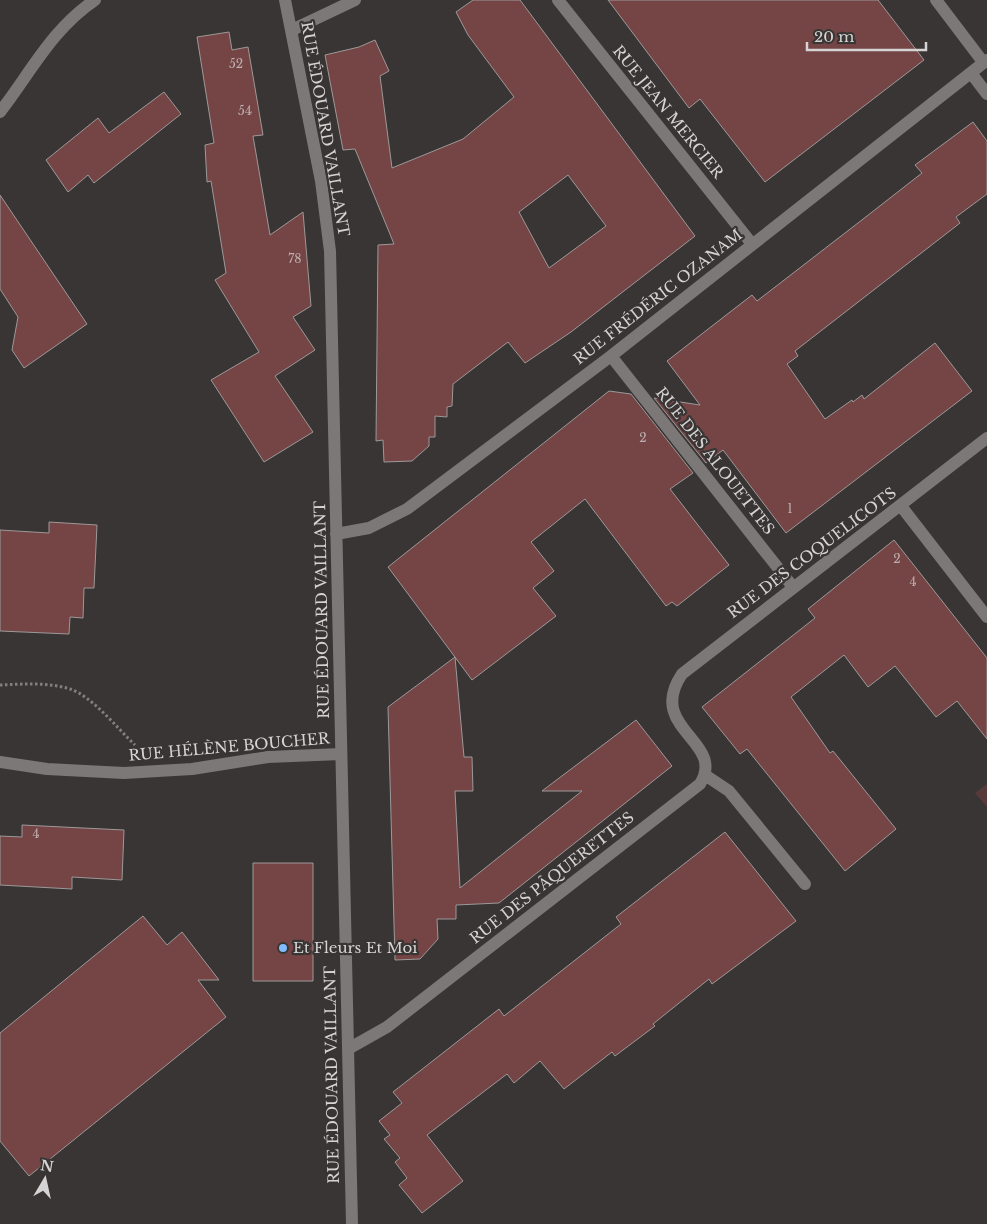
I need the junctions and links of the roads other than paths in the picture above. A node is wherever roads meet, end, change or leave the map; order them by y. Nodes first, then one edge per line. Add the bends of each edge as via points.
1 (95, 0) edge
2 (285, 0) edge
3 (355, 0) edge
4 (558, 0) edge
5 (936, 0) edge
6 (292, 30) junction
7 (985, 61) edge
8 (971, 73) junction
9 (987, 94) edge
10 (0, 112) edge
11 (752, 244) junction
12 (611, 356) junction
13 (987, 438) edge
14 (901, 506) junction
15 (336, 534) junction
16 (793, 586) junction
17 (987, 617) edge
18 (341, 754) junction
19 (0, 762) edge
20 (705, 775) junction
21 (805, 884) dead end
22 (348, 1050) junction
23 (352, 1224) edge

1 - 10 street via 60,29
2 - 6 street, RUE ÉDOUARD VAILLANT
3 - 6 street
4 - 11 street, RUE JEAN MERCIER
5 - 7 street
6 - 15 street, RUE ÉDOUARD VAILLANT via 330,251
7 - 8 street, RUE FRÉDÉRIC OZANAM
8 - 9 street
8 - 11 street, RUE FRÉDÉRIC OZANAM
11 - 12 street, RUE FRÉDÉRIC OZANAM
12 - 15 street, RUE FRÉDÉRIC OZANAM via 407,509 369,528
12 - 16 street, RUE DES ALOUETTES
13 - 14 street, RUE DES COQUELICOTS
14 - 16 street, RUE DES COQUELICOTS
14 - 17 street
15 - 18 street, RUE ÉDOUARD VAILLANT
16 - 20 street, RUE DES COQUELICOTS via 682,674 674,685 670,704 672,713 706,762
18 - 19 street, RUE HÉLÈNE BOUCHER via 268,757 157,772 74,771
18 - 22 street, RUE ÉDOUARD VAILLANT
20 - 21 street via 729,791
20 - 22 street, RUE DES PÂQUERETTES via 692,790 387,1027
22 - 23 street, RUE ÉDOUARD VAILLANT

